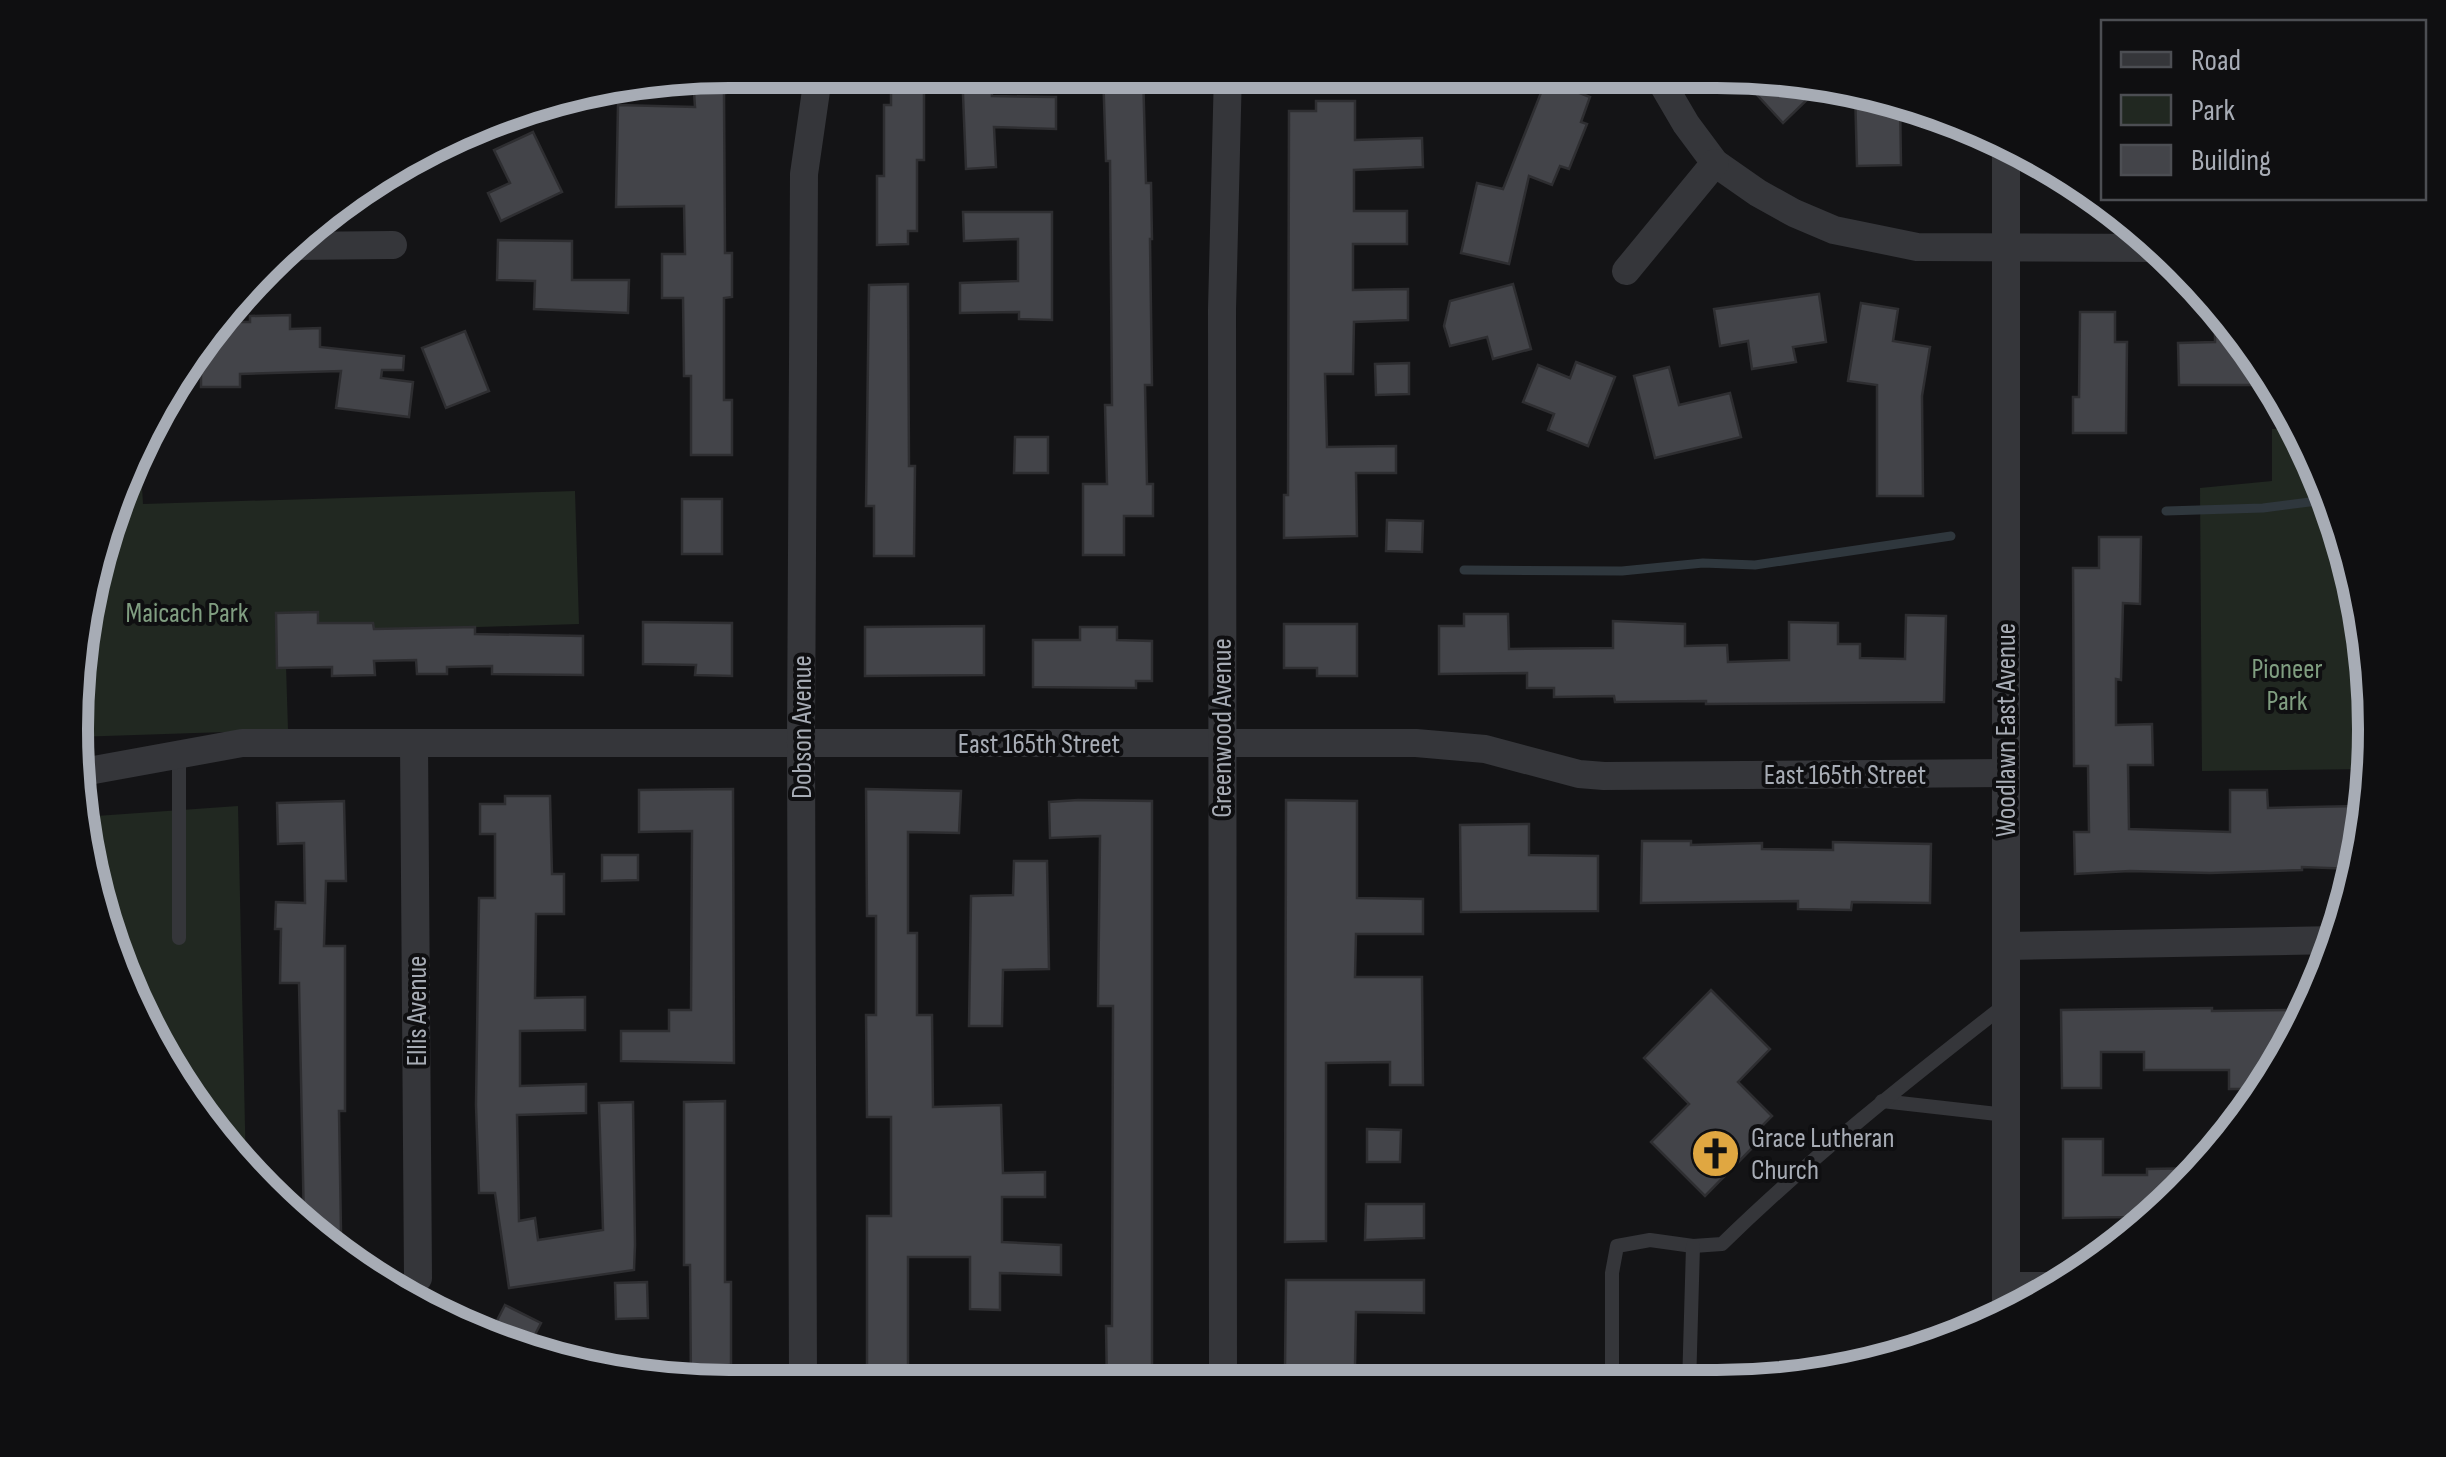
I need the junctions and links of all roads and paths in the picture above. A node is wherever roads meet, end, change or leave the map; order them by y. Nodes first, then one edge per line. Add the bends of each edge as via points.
1 (816, 88) edge
2 (1228, 88) edge
3 (1665, 88) edge
4 (2006, 157) edge
5 (1715, 163) junction
6 (393, 245) dead end
7 (307, 246) edge
8 (2007, 248) junction
9 (2141, 248) edge
10 (1626, 271) dead end
11 (414, 743) junction
12 (801, 743) junction
13 (1221, 743) junction
14 (179, 752) junction
15 (89, 770) edge
16 (2004, 774) junction
17 (179, 938) dead end
18 (2322, 940) edge
19 (2006, 946) junction
20 (2006, 1004) junction
21 (1882, 1100) junction
22 (2006, 1115) junction
23 (1693, 1246) junction
24 (418, 1278) dead end
25 (2006, 1286) junction
26 (2034, 1286) edge
27 (2006, 1300) edge
28 (804, 1370) edge
29 (1224, 1370) edge
30 (1612, 1370) edge
31 (1690, 1370) edge

1 - 12 street, Dobson Avenue via 804,174
2 - 13 street, Greenwood Avenue
3 - 5 street
4 - 8 street, Woodlawn East Avenue
5 - 8 street via 1770,200 1834,230 1917,248
5 - 10 street
6 - 7 street
8 - 9 street
8 - 16 street, Woodlawn East Avenue
11 - 12 street, East 165th Street
11 - 14 street, East 165th Street via 242,743
11 - 24 street, Ellis Avenue
12 - 13 street, East 165th Street
12 - 28 street, Dobson Avenue
13 - 16 street, East 165th Street via 1450,744 1604,776
13 - 29 street, Greenwood Avenue
14 - 15 street, East 165th Street
14 - 17 lane
16 - 19 street, Woodlawn East Avenue
18 - 19 street
19 - 20 street, Woodlawn East Avenue
20 - 21 lane
20 - 22 street, Woodlawn East Avenue
21 - 22 lane
21 - 23 lane via 1722,1244
22 - 25 street, Woodlawn East Avenue
23 - 30 lane via 1650,1240 1617,1246
23 - 31 lane
25 - 26 street
25 - 27 street, Woodlawn East Avenue

